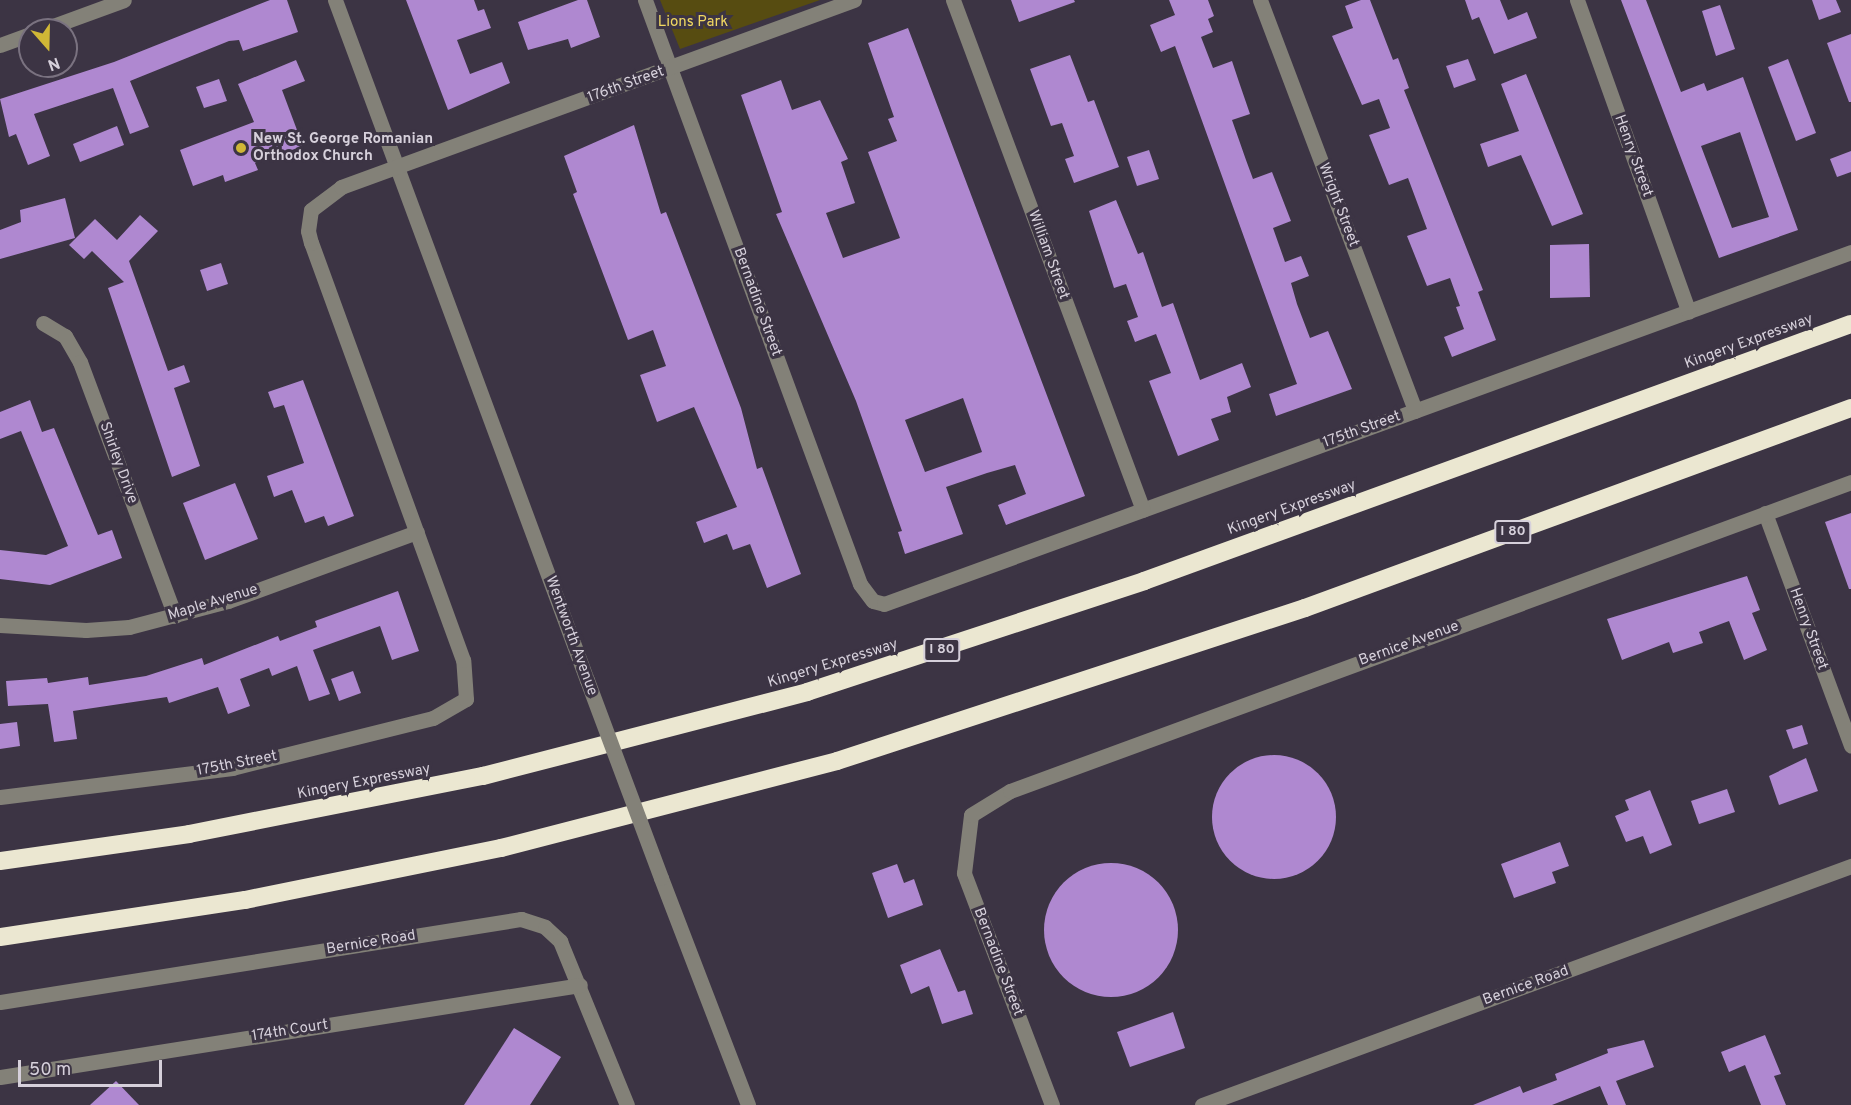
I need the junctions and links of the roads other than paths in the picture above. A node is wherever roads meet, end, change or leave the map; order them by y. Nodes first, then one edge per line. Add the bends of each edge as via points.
1 (124, 0) edge
2 (335, 0) edge
3 (645, 0) edge
4 (854, 0) edge
5 (953, 0) edge
6 (1260, 0) edge
7 (1577, 0) edge
8 (75, 18) edge
9 (18, 38) edge
10 (0, 45) edge
11 (671, 69) junction
12 (397, 167) junction
13 (1851, 252) edge
14 (1689, 312) junction
15 (44, 323) dead end
16 (1851, 324) edge
17 (1851, 408) edge
18 (1415, 411) junction
19 (1851, 482) edge
20 (1143, 510) junction
21 (1765, 513) junction
22 (417, 532) junction
23 (873, 601) joint
24 (175, 616) junction
25 (0, 625) edge
26 (1851, 746) edge
27 (0, 797) edge
28 (971, 815) joint
29 (0, 861) edge
30 (1851, 866) edge
31 (0, 938) edge
32 (580, 985) junction
33 (0, 1002) edge
34 (0, 1077) edge
35 (627, 1105) edge
36 (748, 1105) edge
37 (1052, 1105) edge
38 (1202, 1105) edge

1 - 8 street
2 - 12 street, Wentworth Avenue
3 - 11 street, Bernadine Street
4 - 11 street, 176th Street
5 - 20 street, William Street
6 - 18 street, Wright Street
7 - 14 street, Henry Street
9 - 10 street
11 - 12 street, 176th Street
11 - 23 street, Bernadine Street via 860,584
12 - 22 street via 319,200 311,210 308,231
12 - 36 street, Wentworth Avenue, bridge
13 - 14 street, 175th Street
14 - 18 street, 175th Street
15 - 24 street, Shirley Drive via 65,336 80,362
16 - 29 highway, Kingery Expressway / I 80 via 1133,585 807,692 651,736 461,780 189,834
17 - 31 highway, I 80 via 1294,611 1035,700 826,764 570,832 351,880
18 - 20 street, 175th Street
19 - 21 street, Bernice Avenue
20 - 23 street, 175th Street via 901,601
21 - 26 street, Henry Street
21 - 28 street, Bernice Avenue via 1010,791
22 - 24 street, Maple Avenue
22 - 27 street, 175th Street via 463,660 466,699 433,718 232,768
24 - 25 street, Maple Avenue via 129,627 86,630
28 - 37 street, Bernadine Street via 964,873
30 - 38 street, Bernice Road
32 - 33 street, Bernice Road via 560,941 545,927 521,919
32 - 34 street, 174th Court
32 - 35 street, Bernice Road

